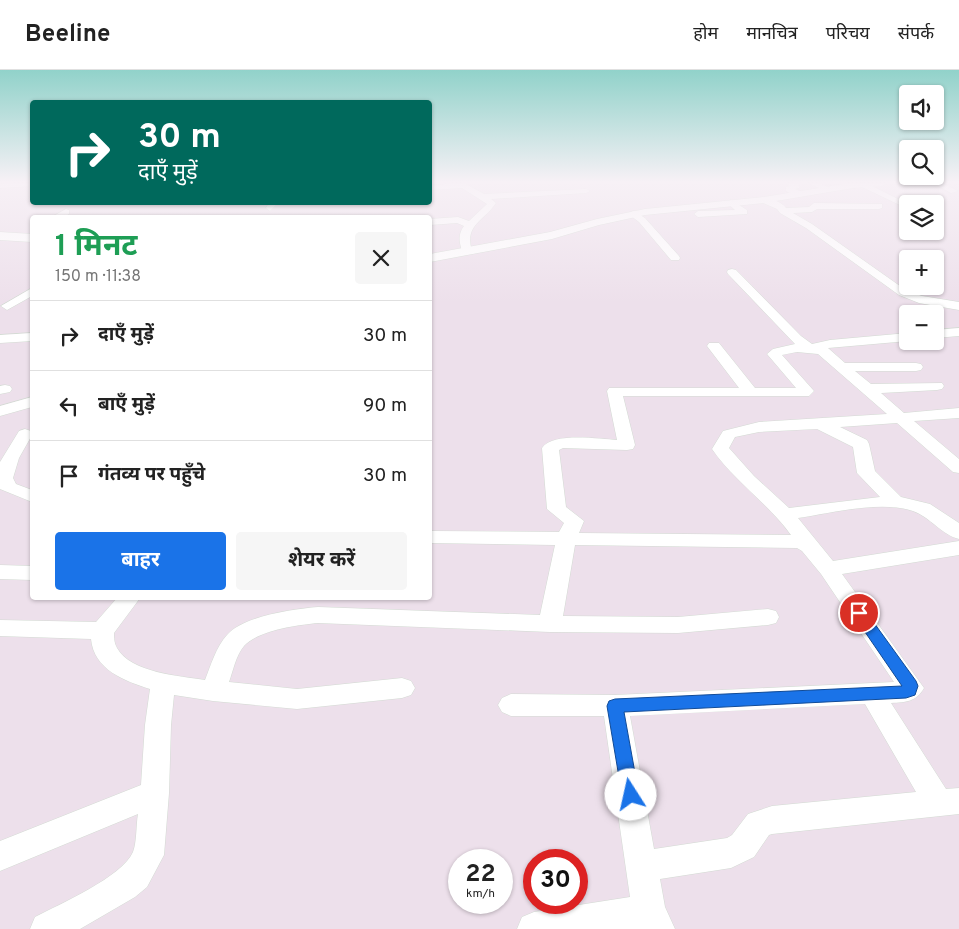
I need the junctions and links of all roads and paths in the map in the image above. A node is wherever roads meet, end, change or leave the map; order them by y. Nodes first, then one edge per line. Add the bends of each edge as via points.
1 (465, 223) edge
2 (593, 223) edge
3 (645, 223) edge
4 (802, 223) edge
5 (470, 225) joint
6 (0, 236) edge
7 (30, 236) edge
8 (466, 251) junction
9 (432, 258) edge
10 (675, 258) dead end
11 (732, 272) dead end
12 (30, 292) edge
13 (7, 306) dead end
14 (959, 306) edge
15 (959, 332) edge
16 (944, 333) edge
17 (30, 337) edge
18 (899, 338) edge
19 (0, 339) edge
20 (714, 346) dead end
21 (811, 348) junction
22 (841, 367) junction
23 (916, 367) dead end
24 (937, 386) dead end
25 (865, 388) junction
26 (750, 392) junction
27 (30, 403) edge
28 (0, 411) edge
29 (959, 413) edge
30 (898, 416) junction
31 (820, 424) junction
32 (25, 434) dead end
33 (959, 468) edge
34 (30, 495) edge
35 (894, 500) junction
36 (785, 514) junction
37 (959, 533) edge
38 (432, 537) edge
39 (566, 539) junction
40 (807, 544) junction
41 (959, 548) edge
42 (828, 569) junction
43 (0, 572) edge
44 (30, 573) edge
45 (127, 600) edge
46 (768, 617) dead end
47 (550, 624) junction
48 (0, 628) edge
49 (102, 631) junction
50 (163, 683) junction
51 (402, 688) dead end
52 (213, 691) junction
53 (872, 694) junction
54 (511, 704) dead end
55 (615, 706) junction
56 (154, 793) junction
57 (949, 802) edge
58 (0, 856) edge
59 (643, 866) junction
60 (654, 920) edge
61 (47, 929) edge
62 (534, 929) edge

1 - 5 street
2 - 8 street via 552,235
3 - 10 street
4 - 14 street via 903,293
5 - 8 street via 463,236
6 - 7 street
8 - 9 street
11 - 21 street via 796,339
12 - 13 street
15 - 16 street
17 - 19 street
18 - 21 street
20 - 26 street
21 - 22 street via 823,351
21 - 26 street via 774,354 806,392
22 - 23 street
22 - 25 street
24 - 25 street
25 - 30 street
26 - 39 street via 614,391 627,445 560,443 550,448 557,509 574,521
27 - 28 street
29 - 30 street
30 - 31 street
30 - 33 street
31 - 35 street via 861,444 866,473
31 - 36 street via 759,427 729,434 720,449
32 - 34 street via 2,477 8,486
35 - 36 street
35 - 37 street via 930,511
36 - 40 street
38 - 39 street
39 - 40 street via 798,541
39 - 47 street
40 - 42 street
41 - 42 street
42 - 53 street via 911,688 906,692
43 - 44 street
45 - 49 street
46 - 47 street via 678,625
47 - 52 street via 318,615 295,617 247,633 236,640
48 - 49 street
49 - 50 street via 104,647 125,671
50 - 52 street
50 - 56 street
51 - 52 street via 298,699
53 - 55 street
53 - 57 street
54 - 55 street
55 - 59 street
56 - 58 street
56 - 61 street via 148,855 136,876
57 - 59 street via 772,820 759,824 742,846 731,853
59 - 60 street
60 - 62 street

